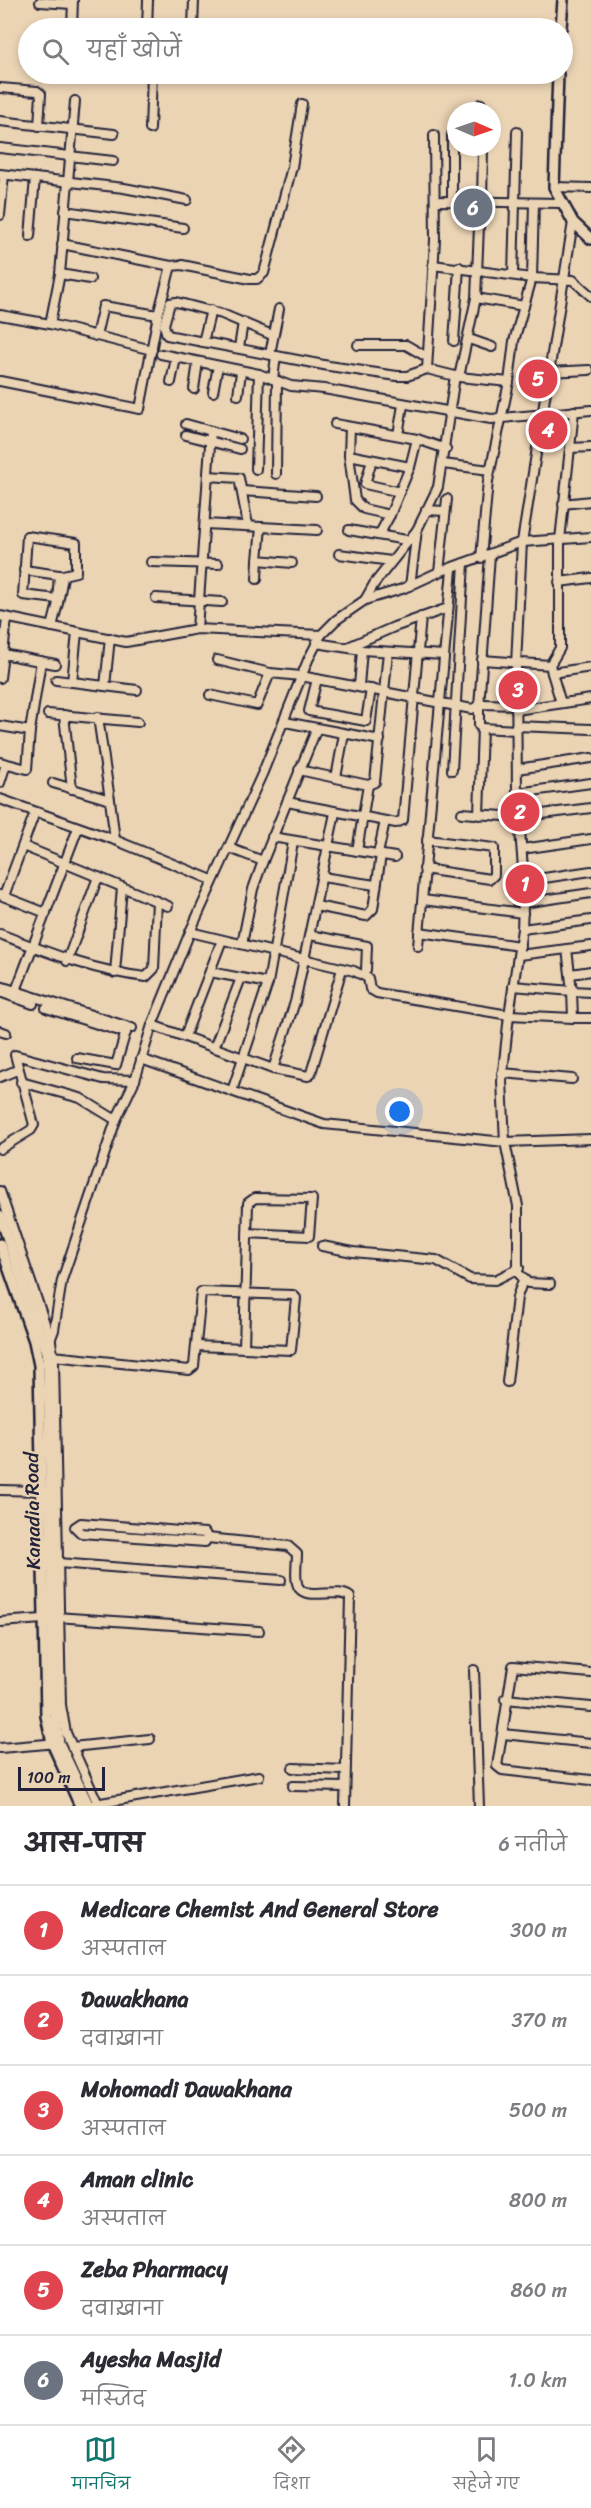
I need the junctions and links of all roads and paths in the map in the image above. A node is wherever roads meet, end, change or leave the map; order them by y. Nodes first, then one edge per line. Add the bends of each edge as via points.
1 (148, 0) edge
2 (194, 0) edge
3 (563, 0) edge
4 (40, 2) dead end
5 (72, 2) edge
6 (72, 18) edge
7 (147, 18) edge
8 (193, 18) edge
9 (562, 18) edge
10 (152, 84) edge
11 (558, 84) edge
12 (0, 88) edge
13 (75, 101) dead end
14 (302, 104) dead end
15 (0, 121) edge
16 (39, 126) junction
17 (150, 129) dead end
18 (71, 130) junction
19 (517, 132) dead end
20 (114, 134) dead end
21 (434, 135) dead end
22 (0, 147) edge
23 (69, 155) junction
24 (452, 156) edge
25 (483, 156) edge
26 (112, 161) dead end
27 (2, 175) edge
28 (35, 178) junction
29 (67, 182) junction
30 (554, 187) junction
31 (591, 188) edge
32 (188, 200) dead end
33 (435, 201) junction
34 (452, 201) junction
35 (481, 202) junction
36 (516, 203) junction
37 (534, 203) junction
38 (561, 203) junction
39 (65, 211) junction
40 (0, 215) edge
41 (573, 222) junction
42 (183, 228) dead end
43 (30, 236) dead end
44 (591, 239) edge
45 (62, 244) junction
46 (433, 265) junction
47 (171, 266) junction
48 (459, 267) junction
49 (479, 269) junction
50 (60, 274) junction
51 (513, 274) junction
52 (532, 278) junction
53 (90, 279) dead end
54 (565, 280) junction
55 (591, 296) edge
56 (476, 298) junction
57 (524, 306) junction
58 (279, 309) dead end
59 (211, 310) junction
60 (0, 315) edge
61 (158, 315) junction
62 (243, 322) junction
63 (50, 324) junction
64 (273, 335) junction
65 (96, 336) junction
66 (469, 339) junction
67 (454, 341) dead end
68 (203, 342) junction
69 (358, 345) dead end
70 (492, 347) dead end
71 (239, 348) junction
72 (152, 350) junction
73 (160, 354) dead end
74 (273, 355) junction
75 (427, 357) junction
76 (176, 358) junction
77 (591, 361) edge
78 (198, 362) junction
79 (218, 366) junction
80 (427, 369) junction
81 (590, 370) edge
82 (241, 372) junction
83 (549, 372) junction
84 (259, 374) junction
85 (457, 377) junction
86 (275, 380) junction
87 (0, 381) edge
88 (171, 382) dead end
89 (509, 382) junction
90 (194, 389) dead end
91 (213, 392) dead end
92 (238, 395) dead end
93 (403, 405) junction
94 (591, 410) edge
95 (574, 411) junction
96 (450, 413) junction
97 (541, 415) junction
98 (501, 419) junction
99 (186, 424) dead end
100 (335, 424) dead end
101 (350, 427) junction
102 (211, 431) junction
103 (186, 435) dead end
104 (398, 435) junction
105 (240, 439) dead end
106 (417, 439) junction
107 (210, 441) junction
108 (591, 447) edge
109 (570, 448) junction
110 (240, 449) dead end
111 (446, 449) junction
112 (349, 455) junction
113 (372, 459) junction
114 (443, 464) junction
115 (410, 467) junction
116 (256, 469) dead end
117 (490, 470) junction
118 (276, 474) dead end
119 (208, 476) junction
120 (242, 491) junction
121 (400, 492) junction
122 (316, 496) dead end
123 (447, 499) dead end
124 (591, 501) edge
125 (563, 504) junction
126 (426, 510) junction
127 (445, 511) junction
128 (390, 515) junction
129 (205, 524) junction
130 (248, 525) junction
131 (261, 527) junction
132 (317, 530) dead end
133 (349, 530) dead end
134 (417, 530) junction
135 (380, 535) junction
136 (591, 537) edge
137 (406, 540) junction
138 (560, 540) junction
139 (522, 542) junction
140 (339, 554) dead end
141 (490, 555) junction
142 (481, 558) junction
143 (258, 560) junction
144 (391, 561) junction
145 (151, 562) dead end
146 (292, 563) dead end
147 (464, 563) junction
148 (218, 564) dead end
149 (201, 565) junction
150 (452, 569) junction
151 (24, 570) junction
152 (439, 572) junction
153 (61, 575) junction
154 (591, 578) edge
155 (257, 579) dead end
156 (559, 582) junction
157 (410, 585) junction
158 (156, 598) dead end
159 (199, 600) junction
160 (365, 600) junction
161 (58, 601) junction
162 (222, 602) dead end
163 (448, 608) junction
164 (4, 617) edge
165 (421, 617) junction
166 (52, 627) junction
167 (197, 629) junction
168 (77, 632) junction
169 (321, 635) junction
170 (111, 639) junction
171 (316, 643) junction
172 (346, 648) junction
173 (362, 650) junction
174 (388, 652) junction
175 (2, 653) edge
176 (418, 653) junction
177 (444, 655) junction
178 (217, 660) dead end
179 (482, 660) junction
180 (41, 661) junction
181 (55, 664) dead end
182 (516, 664) junction
183 (591, 667) edge
184 (551, 669) junction
185 (270, 673) junction
186 (301, 676) junction
187 (0, 678) edge
188 (316, 679) junction
189 (56, 680) dead end
190 (72, 682) junction
191 (105, 686) junction
192 (359, 686) junction
193 (371, 689) junction
194 (137, 690) dead end
195 (384, 691) junction
196 (210, 695) dead end
197 (413, 697) junction
198 (591, 699) edge
199 (440, 702) junction
200 (561, 703) junction
201 (455, 705) junction
202 (478, 707) junction
203 (516, 707) junction
204 (48, 714) dead end
205 (64, 715) junction
206 (98, 717) junction
207 (138, 722) dead end
208 (285, 722) junction
209 (0, 726) edge
210 (316, 728) junction
211 (482, 728) junction
212 (516, 728) junction
213 (591, 729) edge
214 (30, 731) junction
215 (344, 734) junction
216 (380, 740) junction
217 (591, 758) edge
218 (3, 763) edge
219 (517, 769) junction
220 (299, 770) junction
221 (452, 770) dead end
222 (336, 778) junction
223 (0, 783) edge
224 (53, 783) dead end
225 (591, 783) edge
226 (368, 785) junction
227 (72, 789) junction
228 (517, 793) junction
229 (0, 799) edge
230 (110, 800) junction
231 (286, 802) junction
232 (591, 808) edge
233 (35, 812) junction
234 (335, 813) junction
235 (462, 813) dead end
236 (479, 814) junction
237 (518, 817) junction
238 (363, 818) junction
239 (385, 821) junction
240 (78, 828) junction
241 (272, 837) junction
242 (591, 839) edge
243 (115, 840) junction
244 (427, 840) junction
245 (293, 842) junction
246 (22, 846) junction
247 (328, 846) junction
248 (229, 848) junction
249 (522, 849) junction
250 (357, 851) junction
251 (379, 855) junction
252 (395, 857) dead end
253 (263, 861) junction
254 (65, 863) junction
255 (424, 868) junction
256 (591, 871) edge
257 (322, 876) junction
258 (98, 877) junction
259 (212, 880) junction
260 (524, 881) junction
261 (375, 885) junction
262 (122, 887) junction
263 (591, 893) edge
264 (2, 896) edge
265 (423, 900) junction
266 (157, 902) junction
267 (523, 903) junction
268 (168, 906) dead end
269 (316, 906) junction
270 (46, 913) junction
271 (523, 913) junction
272 (591, 920) edge
273 (522, 929) junction
274 (190, 932) junction
275 (419, 932) junction
276 (0, 934) edge
277 (310, 935) junction
278 (222, 939) junction
279 (242, 944) junction
280 (418, 946) dead end
281 (591, 946) edge
282 (33, 947) junction
283 (567, 949) junction
284 (519, 950) junction
285 (274, 952) junction
286 (304, 959) junction
287 (67, 960) junction
288 (342, 969) junction
289 (366, 970) dead end
290 (591, 971) edge
291 (210, 972) junction
292 (116, 973) junction
293 (571, 974) junction
294 (242, 978) junction
295 (268, 983) junction
296 (0, 986) edge
297 (513, 986) junction
298 (0, 992) edge
299 (572, 992) junction
300 (591, 992) edge
301 (19, 995) junction
302 (33, 1004) dead end
303 (46, 1008) dead end
304 (509, 1015) junction
305 (86, 1017) junction
306 (573, 1018) junction
307 (591, 1018) edge
308 (152, 1025) junction
309 (185, 1036) junction
310 (214, 1048) junction
311 (242, 1057) junction
312 (77, 1058) dead end
313 (141, 1059) junction
314 (273, 1069) junction
315 (17, 1070) junction
316 (502, 1073) junction
317 (0, 1077) edge
318 (572, 1079) dead end
319 (135, 1080) junction
320 (21, 1082) junction
321 (232, 1091) junction
322 (116, 1120) junction
323 (591, 1139) edge
324 (505, 1142) junction
325 (0, 1149) edge
326 (0, 1191) edge
327 (0, 1216) edge
328 (247, 1233) junction
329 (0, 1244) edge
330 (322, 1246) dead end
331 (519, 1268) junction
332 (523, 1280) junction
333 (550, 1284) dead end
334 (246, 1292) junction
335 (51, 1341) junction
336 (196, 1346) junction
337 (244, 1348) junction
338 (50, 1358) junction
339 (507, 1382) dead end
340 (48, 1415) junction
341 (0, 1490) edge
342 (45, 1491) junction
343 (54, 1524) junction
344 (58, 1563) junction
345 (281, 1580) dead end
346 (51, 1618) junction
347 (0, 1622) edge
348 (259, 1631) dead end
349 (474, 1670) dead end
350 (591, 1673) edge
351 (505, 1699) junction
352 (591, 1707) edge
353 (503, 1734) junction
354 (150, 1739) dead end
355 (0, 1740) edge
356 (591, 1743) edge
357 (63, 1745) junction
358 (0, 1748) edge
359 (293, 1768) dead end
360 (345, 1770) junction
361 (259, 1776) dead end
362 (591, 1780) edge
363 (293, 1786) dead end
364 (345, 1787) junction
365 (94, 1805) edge
366 (80, 1806) edge
367 (345, 1806) edge
368 (479, 1806) edge

1 - 7 street
2 - 8 street
3 - 9 main road
4 - 5 street
5 - 6 street
10 - 17 street
11 - 30 main road
12 - 16 street via 37,91
13 - 18 street
14 - 47 street via 292,167 264,273 250,279
15 - 16 street
16 - 18 street
18 - 20 street
18 - 23 street
19 - 36 street
21 - 33 street
22 - 23 street
23 - 26 street
23 - 29 street
24 - 34 street
25 - 35 street
27 - 28 street
27 - 40 street
28 - 29 street
28 - 43 street
29 - 32 street
29 - 39 street
30 - 31 street
30 - 38 main road
33 - 34 street
33 - 46 street
34 - 35 street
35 - 36 street
35 - 49 street
36 - 37 street
36 - 51 street
37 - 38 street
37 - 52 street
38 - 41 main road
39 - 42 street
39 - 45 street
41 - 44 main road
41 - 54 street
45 - 47 street
45 - 50 street
46 - 48 street
46 - 75 street
47 - 61 street
48 - 49 street
48 - 67 street
49 - 51 street
49 - 56 street
50 - 53 street
50 - 63 street
51 - 52 street
52 - 54 street
52 - 57 street
54 - 55 street via 573,280
54 - 83 street
56 - 57 street
56 - 66 street
57 - 89 street via 514,341
58 - 64 street
59 - 62 street
59 - 68 street
59 - 68 street via 170,303 164,325 167,335
60 - 63 street
61 - 65 street via 103,306
61 - 72 street
62 - 64 street
62 - 71 street
63 - 65 street
64 - 74 street
65 - 72 street
66 - 70 street
66 - 85 street
68 - 71 street
69 - 75 street via 406,345
71 - 74 street
72 - 87 street via 140,409
73 - 76 street
74 - 80 street via 397,376
74 - 86 street
75 - 80 street
76 - 78 street
76 - 88 street
77 - 81 street
78 - 79 street
78 - 90 street
79 - 82 street
79 - 91 street
80 - 85 street
81 - 83 street
82 - 84 street
82 - 92 street
83 - 97 street
84 - 86 street
84 - 116 street
85 - 89 street
85 - 96 street
86 - 93 street
86 - 118 street
89 - 98 street
93 - 96 street
93 - 104 street
94 - 95 street
95 - 97 street
95 - 109 street
96 - 98 street
96 - 111 street
97 - 98 street
97 - 139 street
98 - 117 street
99 - 102 street
100 - 101 street
101 - 104 street
101 - 112 street
102 - 105 street
102 - 107 street
103 - 107 street
104 - 106 street
106 - 111 street
106 - 115 street
107 - 110 street
107 - 119 street
108 - 109 street
109 - 125 street
111 - 114 street
112 - 113 street
112 - 128 street via 356,504
113 - 115 street
113 - 121 street via 365,484
114 - 117 street
114 - 126 street via 438,487
115 - 121 street
117 - 142 street
119 - 120 street via 239,478
119 - 129 street
120 - 122 street
120 - 130 street
121 - 128 street
123 - 127 street
124 - 125 street
125 - 138 street
126 - 127 street
126 - 134 street
127 - 152 street
128 - 135 street
129 - 130 street
129 - 149 street
130 - 131 street
131 - 132 street
131 - 143 street
133 - 135 street
134 - 137 street
134 - 157 street
135 - 137 street
136 - 138 street
137 - 144 street
138 - 139 street
138 - 156 street
139 - 141 street
139 - 182 street
140 - 144 street
141 - 142 street
141 - 179 street
142 - 147 street
143 - 146 street
143 - 155 street
144 - 160 street
145 - 149 street
147 - 150 street
147 - 201 street
148 - 149 street
149 - 159 street
150 - 152 street
150 - 163 street
151 - 153 street
151 - 153 street via 27,536 74,542 76,572
151 - 161 street via 23,596
152 - 157 street
153 - 161 street
154 - 156 street
156 - 184 street via 560,648
157 - 160 street
158 - 159 street
159 - 162 street
159 - 167 street
160 - 169 street
161 - 166 street
163 - 165 street
163 - 177 street
164 - 166 street
164 - 175 street
165 - 172 street
165 - 176 street
166 - 168 street
167 - 169 street
167 - 170 street via 139,641
168 - 170 street
168 - 190 street
169 - 171 street
170 - 191 street
171 - 172 street
171 - 186 street
172 - 173 street
173 - 174 street
173 - 192 street
174 - 176 street
174 - 195 street
175 - 180 street
175 - 187 street
176 - 177 street
176 - 197 street
177 - 199 street
178 - 185 street
179 - 182 street
179 - 202 street
180 - 181 street
180 - 214 street
182 - 184 street
182 - 203 street
183 - 184 street
184 - 200 street
185 - 186 street
185 - 196 street via 257,705
186 - 188 street
186 - 208 street
188 - 192 street
188 - 193 street via 309,711 366,721
189 - 190 street
190 - 191 street
191 - 194 street
192 - 193 street
193 - 195 street
195 - 197 street
195 - 216 street
197 - 199 street
197 - 239 street via 403,820
198 - 200 street
199 - 201 street
199 - 244 street
200 - 203 street
201 - 202 street
201 - 221 street
202 - 203 street
202 - 211 street
203 - 212 street
204 - 205 street
205 - 206 street
205 - 227 street
206 - 207 street
206 - 230 street
208 - 210 street
208 - 248 street
209 - 214 street
210 - 215 street
210 - 220 street
211 - 212 street
211 - 236 street
212 - 213 street
212 - 219 street
214 - 218 street via 27,768
215 - 216 street
215 - 222 street
216 - 226 street via 375,782
217 - 219 street
218 - 223 street
219 - 228 street
220 - 222 street
220 - 231 street
222 - 226 street
224 - 227 street
225 - 228 street
226 - 238 street
227 - 230 street
228 - 237 street
229 - 233 street
230 - 243 street
231 - 234 street
231 - 241 street
232 - 237 street
233 - 240 street
233 - 246 street
234 - 238 street
234 - 247 street
235 - 236 street
236 - 237 street
237 - 249 street
238 - 239 street
238 - 250 street
239 - 251 street
240 - 243 street
240 - 254 street
241 - 245 street
241 - 253 street
242 - 249 street
243 - 259 street
244 - 255 street
244 - 255 street via 494,848 494,875 490,879
245 - 247 street
245 - 285 street
246 - 254 street
246 - 264 street
247 - 250 street
247 - 257 street
248 - 253 street
248 - 259 street
249 - 260 street
250 - 251 street
251 - 252 street
251 - 261 street
253 - 279 street
254 - 258 street
254 - 270 street
255 - 265 street
256 - 260 street
257 - 261 street
257 - 269 street
258 - 262 street
258 - 287 street
259 - 274 street
260 - 267 street
261 - 269 street via 374,909 366,916
262 - 266 street
262 - 292 street
263 - 267 street
264 - 270 street
265 - 271 street
265 - 275 street
266 - 268 street
266 - 292 street via 152,974 146,977
267 - 271 street
269 - 277 street
270 - 282 street
271 - 273 street
272 - 273 street
273 - 284 street
274 - 278 street
274 - 308 street
275 - 280 street
275 - 284 street
276 - 282 street
277 - 286 street
277 - 289 street via 368,946
278 - 279 street
278 - 291 street
279 - 285 street
281 - 283 street
282 - 287 street
282 - 301 street
283 - 284 street
283 - 293 street
284 - 297 street
285 - 286 street
285 - 295 street
286 - 288 street
286 - 314 street via 296,1002
287 - 292 street
288 - 304 street via 368,978 370,989 376,993
288 - 314 street via 310,1075
290 - 293 street
291 - 294 street
291 - 309 street
293 - 299 street
294 - 295 street
294 - 310 street
295 - 311 street
296 - 301 street
297 - 299 street
297 - 304 street
298 - 301 street
299 - 300 street
299 - 306 street
301 - 302 street
301 - 305 street
303 - 305 street
304 - 306 street
304 - 316 street
305 - 312 street via 129,1029 116,1065
306 - 307 street
308 - 309 street
308 - 313 street
309 - 310 street
310 - 311 street
311 - 314 street
311 - 321 street
313 - 319 street
313 - 321 street
315 - 317 street
315 - 319 street via 15,1055 103,1080
315 - 320 street
316 - 318 street
316 - 324 street
319 - 322 street
320 - 322 street via 80,1098
320 - 325 street via 34,1125
321 - 324 street via 324,1124
322 - 335 street via 62,1280
323 - 324 street
324 - 331 street via 518,1206
326 - 335 street
327 - 338 main road, Kanadia Road
328 - 328 street via 309,1236 312,1199 250,1199
328 - 334 street
329 - 340 main road, Kanadia Road via 34,1341
330 - 331 street via 436,1260 470,1279 495,1280
331 - 332 street
332 - 333 street
332 - 339 street via 517,1297
334 - 336 street via 201,1292
334 - 337 street
334 - 337 street via 296,1298 291,1350
335 - 338 street
336 - 337 street
336 - 338 street via 194,1366 189,1370
338 - 340 main road, Kanadia Road
340 - 342 main road, Kanadia Road
340 - 343 street
341 - 342 street
342 - 343 main road, Kanadia Road
342 - 346 main road, Kanadia Road
343 - 344 street
343 - 346 main road, Kanadia Road
343 - 360 street via 205,1533 207,1538 288,1546 297,1554 301,1589 350,1597
344 - 345 street
344 - 346 street
346 - 347 street
346 - 348 street
346 - 357 street via 66,1733
346 - 357 main road, Kanadia Road via 46,1716
349 - 368 street
350 - 351 street via 516,1665
351 - 352 street
351 - 353 street
353 - 356 street
353 - 362 street via 498,1769
354 - 357 street
355 - 358 street
357 - 358 street
357 - 365 main road, Kanadia Road
357 - 366 main road, Kanadia Road
359 - 360 street
360 - 364 street
361 - 365 street
363 - 364 street
364 - 367 street

